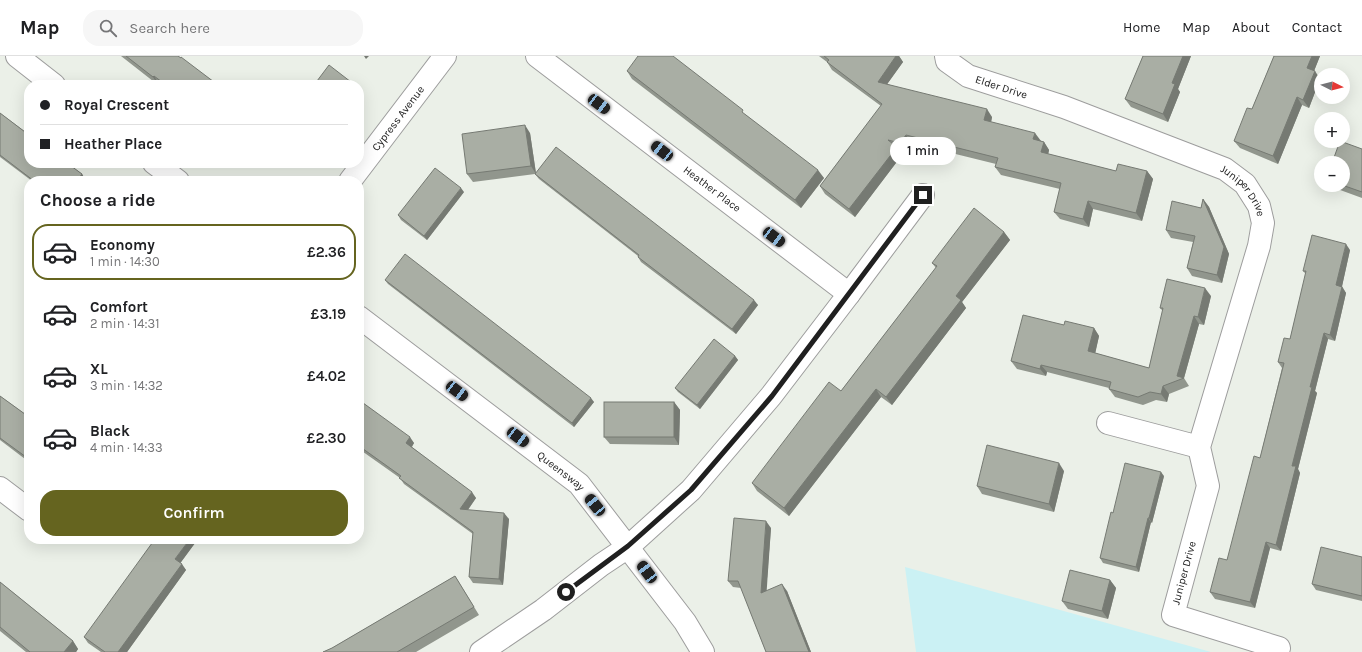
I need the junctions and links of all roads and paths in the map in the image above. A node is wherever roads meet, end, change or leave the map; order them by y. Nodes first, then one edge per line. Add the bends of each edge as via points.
1 (18, 56) edge
2 (445, 56) edge
3 (537, 56) edge
4 (946, 56) edge
5 (48, 80) edge
6 (1064, 107) joint
7 (364, 163) edge
8 (161, 168) edge
9 (360, 168) edge
10 (171, 176) edge
11 (354, 176) edge
12 (923, 195) dead end
13 (849, 294) junction
14 (364, 321) edge
15 (1108, 423) dead end
16 (1198, 447) junction
17 (0, 488) edge
18 (24, 506) edge
19 (628, 546) junction
20 (1279, 648) dead end
21 (481, 652) edge
22 (703, 652) edge

1 - 5 street
2 - 7 street, Cypress Avenue
3 - 13 street, Heather Place
4 - 6 street, Elder Drive via 947,61 968,76
6 - 16 street, Juniper Drive via 1225,169 1245,184 1259,206 1262,223 1259,246
8 - 10 street
9 - 11 street, Cypress Avenue
12 - 13 street
13 - 19 street via 772,396 691,490
14 - 19 street, Queensway via 578,484
15 - 16 street
16 - 20 street, Juniper Drive via 1208,486 1172,615
17 - 18 street
19 - 21 street via 543,610
19 - 22 street, Queensway via 685,622

